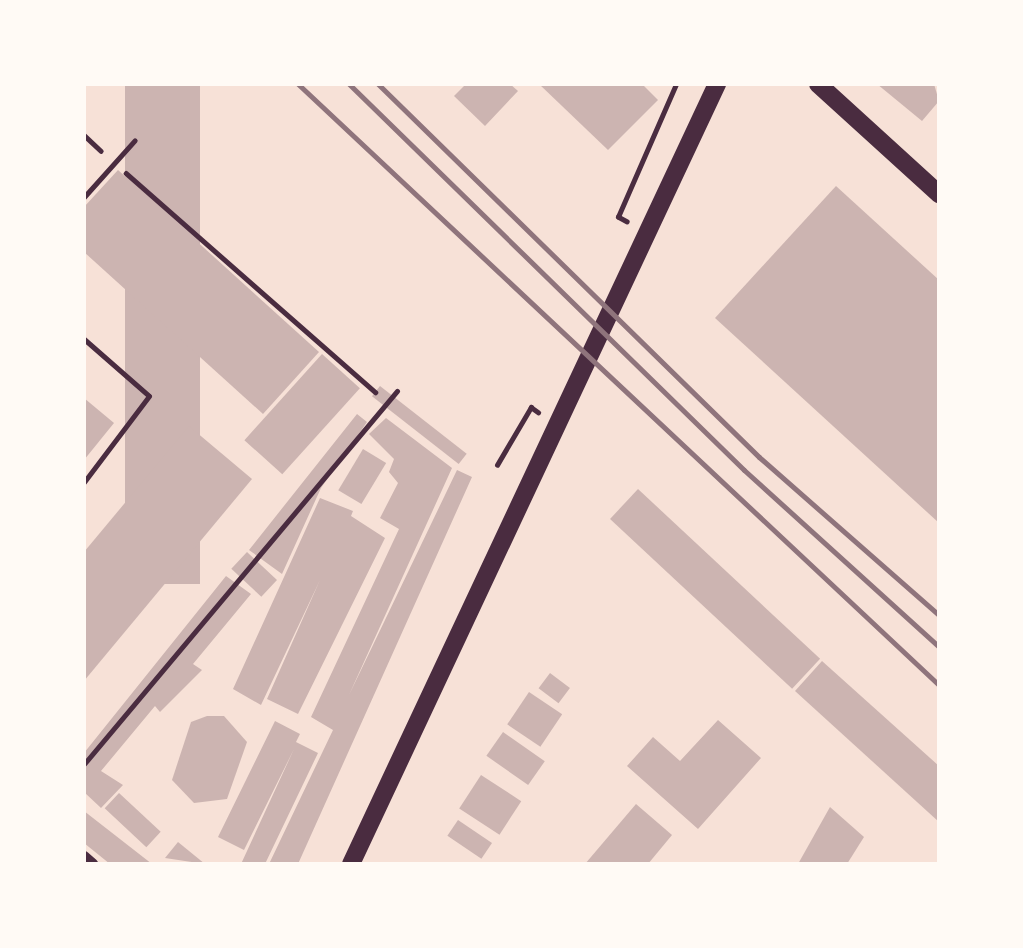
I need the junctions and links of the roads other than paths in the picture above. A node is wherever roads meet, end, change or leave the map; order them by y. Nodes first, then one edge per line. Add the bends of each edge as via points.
1 (717, 84) edge
2 (818, 84) edge
3 (135, 140) dead end
4 (939, 194) edge
5 (84, 197) edge
6 (84, 339) edge
7 (397, 390) dead end
8 (84, 482) edge
9 (84, 764) edge
10 (84, 857) edge
11 (92, 864) edge
12 (351, 864) edge

1 - 12 main road
2 - 4 main road
3 - 5 lane
6 - 8 lane via 149,396
7 - 9 lane
10 - 11 street

